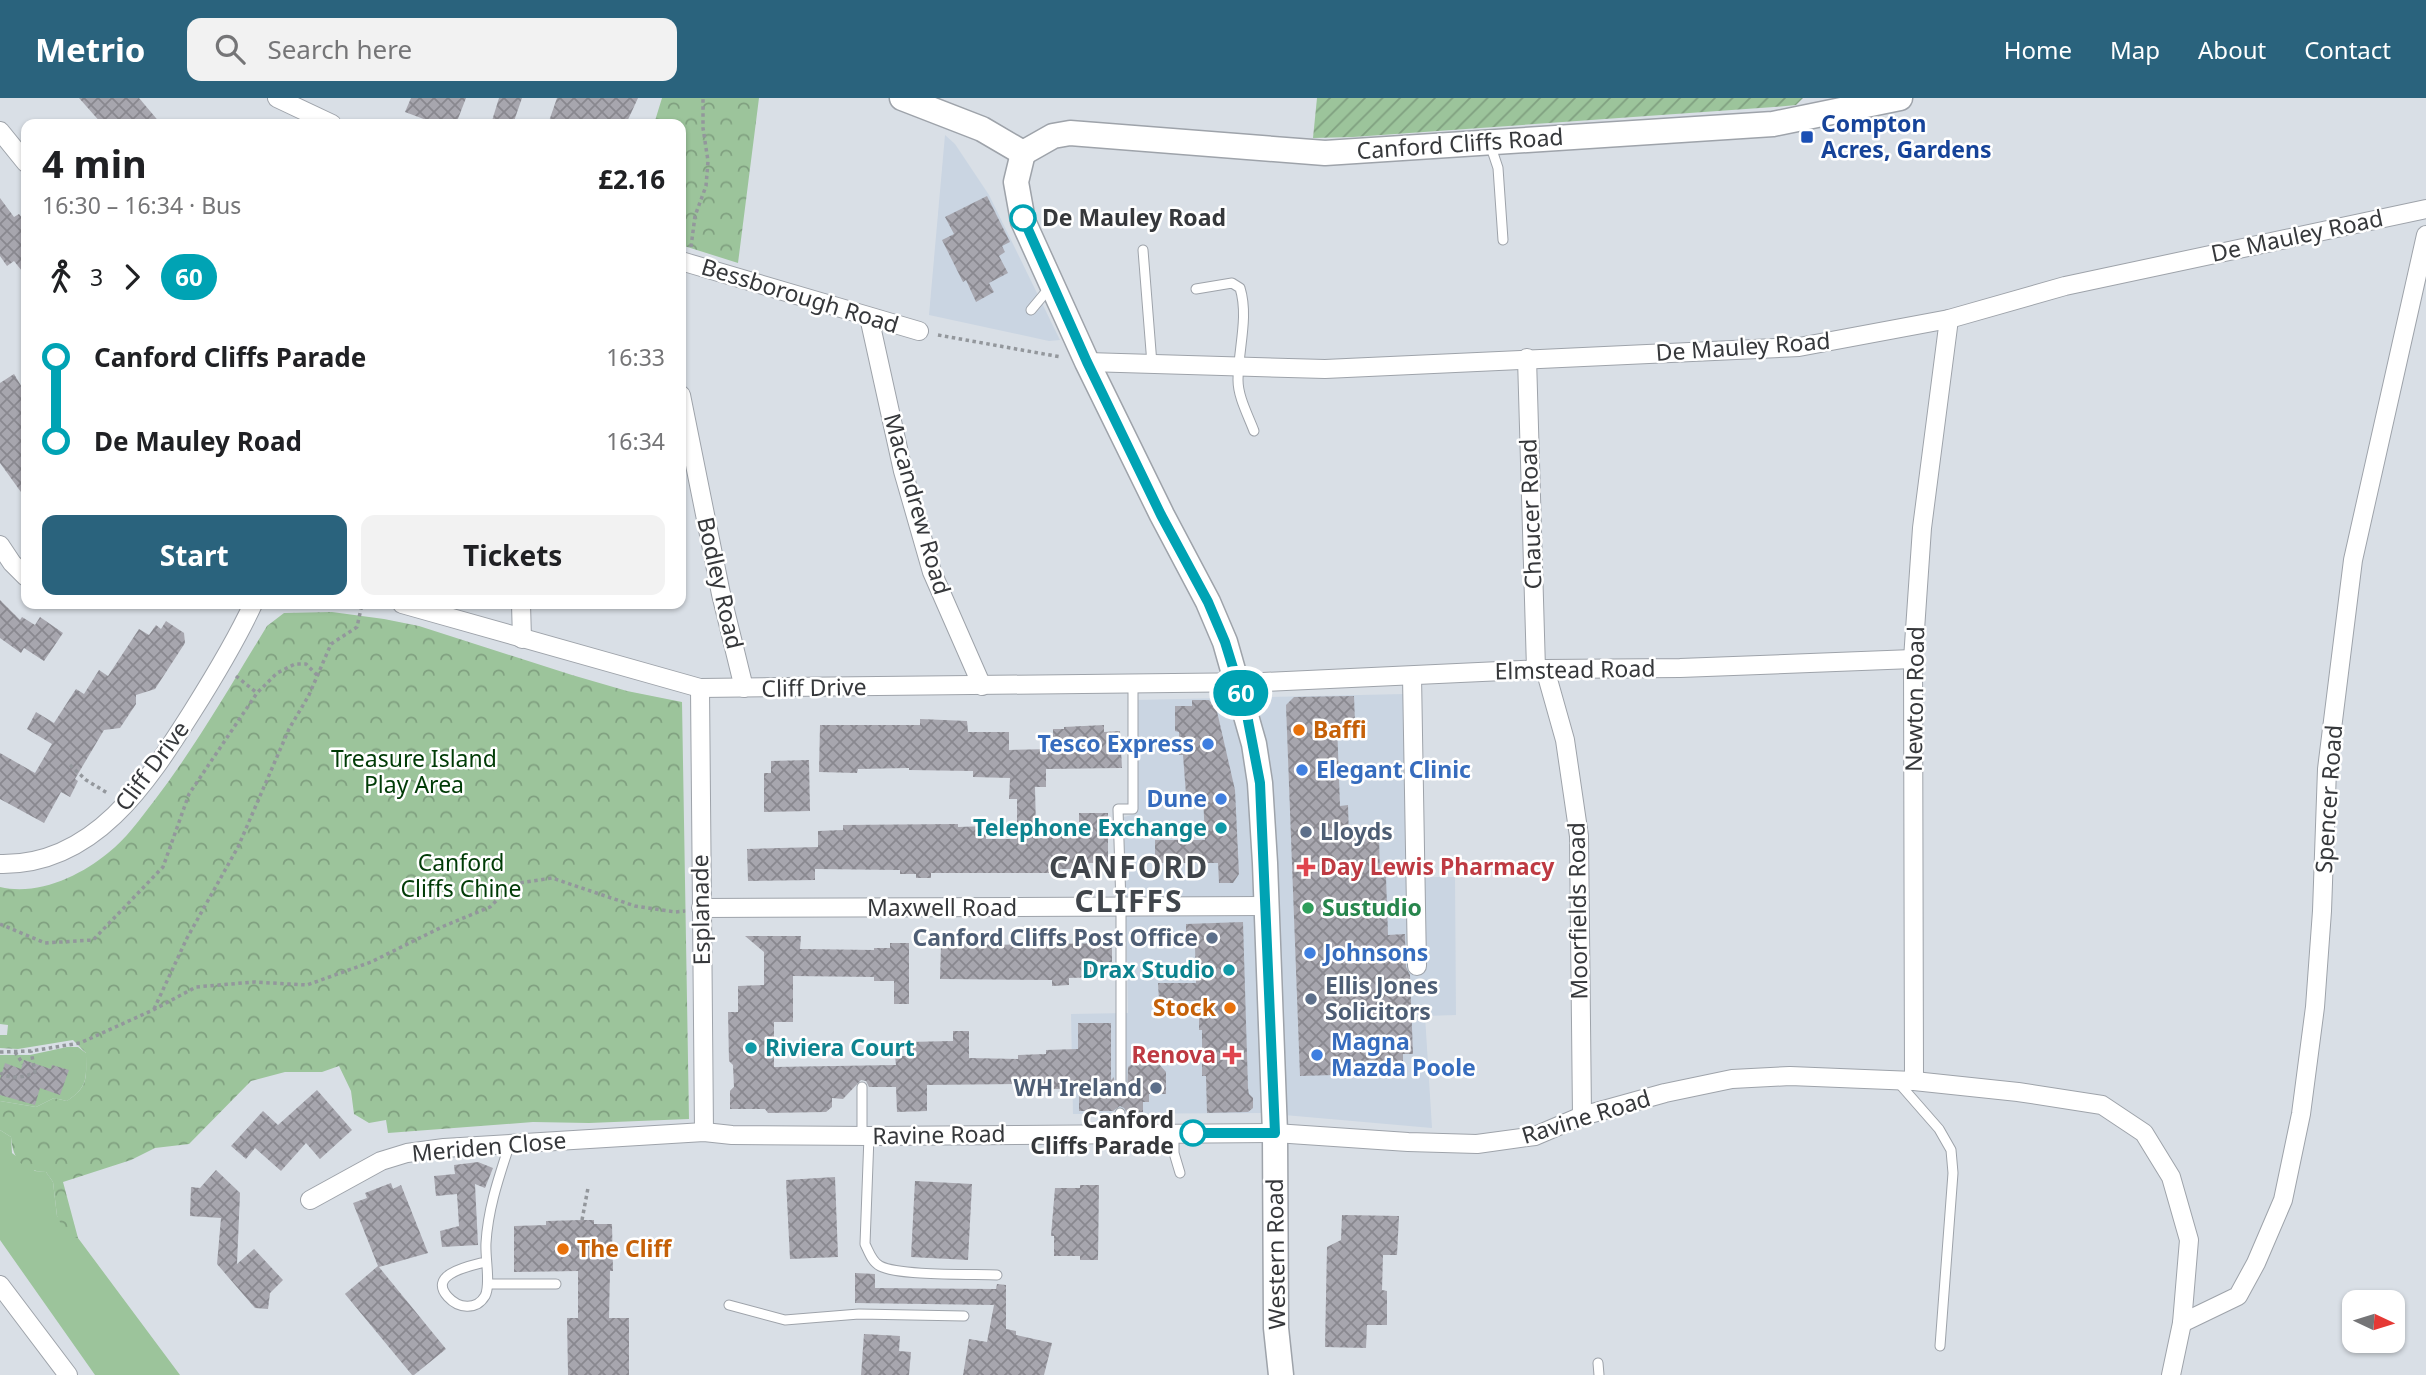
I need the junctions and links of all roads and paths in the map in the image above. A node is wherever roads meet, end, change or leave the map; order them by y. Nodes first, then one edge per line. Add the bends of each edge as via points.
1 (277, 98) edge
2 (703, 98) edge
3 (902, 98) edge
4 (1900, 98) edge
5 (321, 119) edge
6 (0, 131) edge
7 (1489, 142) junction
8 (1023, 153) junction
9 (21, 157) edge
10 (2426, 209) edge
11 (2426, 235) edge
12 (1503, 240) dead end
13 (1143, 250) dead end
14 (686, 254) edge
15 (686, 263) edge
16 (1052, 285) junction
17 (1196, 289) dead end
18 (1031, 310) dead end
19 (869, 317) junction
20 (1949, 319) junction
21 (919, 331) joint
22 (1527, 358) junction
23 (1087, 362) junction
24 (1152, 364) junction
25 (1239, 366) junction
26 (686, 419) edge
27 (1254, 431) dead end
28 (0, 545) edge
29 (21, 572) edge
30 (250, 609) edge
31 (361, 609) edge
32 (419, 609) edge
33 (521, 609) edge
34 (522, 639) junction
35 (1913, 659) junction
36 (220, 666) junction
37 (1541, 669) junction
38 (317, 675) junction
39 (1412, 676) junction
40 (1237, 683) junction
41 (1133, 684) junction
42 (982, 686) junction
43 (700, 688) junction
44 (744, 688) junction
45 (257, 693) junction
46 (70, 765) dead end
47 (124, 806) junction
48 (0, 864) edge
49 (1266, 905) junction
50 (1121, 906) junction
51 (701, 908) junction
52 (0, 924) edge
53 (1417, 966) dead end
54 (153, 1010) junction
55 (31, 1051) junction
56 (0, 1052) edge
57 (15, 1052) junction
58 (23, 1064) dead end
59 (0, 1073) edge
60 (1905, 1080) junction
61 (862, 1087) dead end
62 (1121, 1090) dead end
63 (1120, 1113) dead end
64 (1581, 1116) junction
65 (1119, 1132) junction
66 (1174, 1133) junction
67 (1275, 1133) junction
68 (865, 1135) junction
69 (696, 1137) junction
70 (510, 1143) junction
71 (1180, 1173) dead end
72 (588, 1188) dead end
73 (310, 1200) dead end
74 (582, 1220) dead end
75 (485, 1262) junction
76 (997, 1275) dead end
77 (489, 1284) junction
78 (556, 1284) dead end
79 (0, 1285) edge
80 (729, 1305) dead end
81 (964, 1316) dead end
82 (2182, 1323) junction
83 (1940, 1346) dead end
84 (1598, 1363) dead end
85 (68, 1375) edge
86 (1281, 1375) edge
87 (1599, 1375) edge
88 (2171, 1375) edge

1 - 5 street
2 - 14 path via 706,186
3 - 8 main road via 982,129
4 - 7 main road, Canford Cliffs Road via 1814,112 1773,124
6 - 9 street
7 - 8 main road, Canford Cliffs Road via 1325,153 1070,134 1053,136
7 - 12 lane via 1498,168
8 - 16 main road, Western Road via 1016,182 1023,221
10 - 20 street, De Mauley Road via 2065,286
11 - 82 street, Spencer Road via 2353,560 2328,768 2315,1007 2301,1114 2283,1200 2238,1296
13 - 24 lane
15 - 19 street, Bessborough Road
16 - 18 lane
16 - 23 main road, Western Road
17 - 25 lane via 1232,283 1240,288
19 - 21 street, Bessborough Road
19 - 42 street, Macandrew Road via 903,471 932,572
20 - 22 street, De Mauley Road via 1799,347
20 - 35 street, Newton Road via 1922,528
21 - 23 path
22 - 25 street, De Mauley Road via 1325,369
22 - 37 street, Chaucer Road
23 - 24 street, De Mauley Road
23 - 40 main road, Western Road via 1208,602
24 - 25 street, De Mauley Road
25 - 27 lane via 1240,396
26 - 44 street, Bodley Road
28 - 29 street
30 - 36 street, Cliff Drive
31 - 38 path via 357,627 331,644
32 - 34 street, Cliff Drive
33 - 34 street
34 - 43 street, Cliff Drive
35 - 37 street, Elmstead Road
35 - 60 street, Newton Road
36 - 45 path
36 - 47 street, Cliff Drive via 167,752
37 - 39 street, Elmstead Road
37 - 64 street, Moorfields Road via 1565,740 1579,836
38 - 45 path via 306,664 295,664 277,673
38 - 54 path via 238,847
39 - 40 street, Elmstead Road
39 - 53 street
40 - 41 street, Cliff Drive
40 - 49 main road, Western Road via 1260,783
41 - 42 street, Cliff Drive
41 - 50 lane via 1133,809 1118,809
42 - 44 street, Cliff Drive
43 - 44 street, Cliff Drive
43 - 51 street, Esplanade
45 - 52 path via 189,794 163,867 93,940 45,943
46 - 47 path
47 - 48 street, Cliff Drive via 70,850 35,862
49 - 50 street, Maxwell Road
49 - 67 main road, Western Road
50 - 51 street, Maxwell Road
50 - 62 lane
51 - 54 path via 675,912 635,906 552,878 513,884 490,907 371,962 307,985 254,982 196,987
51 - 69 street, Esplanade
54 - 55 path via 80,1043
55 - 57 path
55 - 59 path via 36,1072 12,1078
56 - 57 path
57 - 58 path
60 - 64 street, Ravine Road via 1732,1079
60 - 82 street, Ravine Road via 2102,1105 2144,1133 2171,1177 2189,1240
60 - 83 lane via 1951,1150
61 - 68 lane
63 - 65 lane
64 - 67 street, Ravine Road via 1535,1136 1477,1143
65 - 66 street, Ravine Road
65 - 68 street, Ravine Road
66 - 67 street, Ravine Road
66 - 71 lane
67 - 86 main road, Western Road via 1276,1328
68 - 69 street, Ravine Road
68 - 76 lane via 865,1244 879,1266
69 - 70 street, Meriden Close
70 - 73 street, Meriden Close via 407,1153 381,1161
70 - 75 lane via 487,1218
72 - 74 path
75 - 77 lane
75 - 77 lane via 452,1272 442,1286 451,1301 462,1307 474,1306 484,1298
77 - 78 lane
79 - 85 street
80 - 81 lane via 785,1320 859,1314
82 - 88 street, Ravine Road
84 - 87 lane

